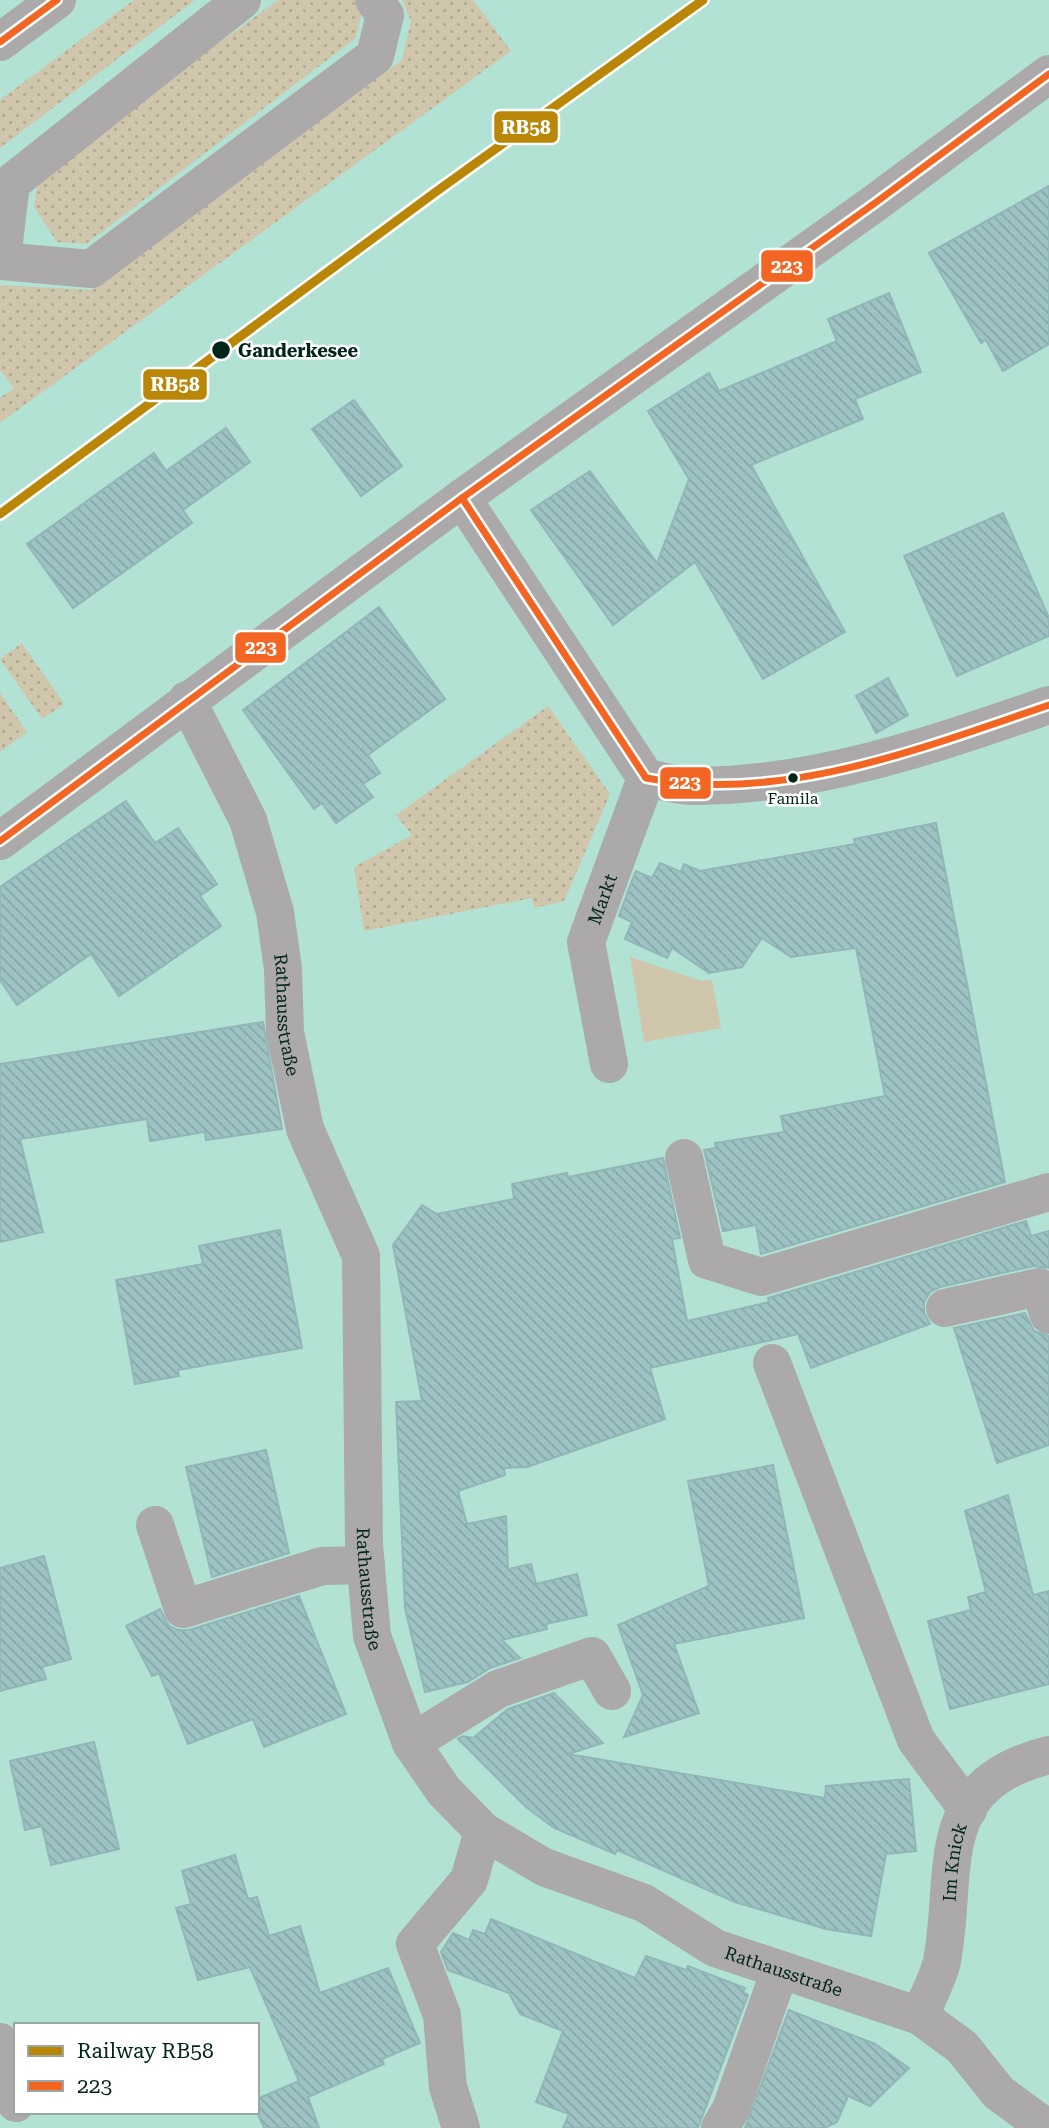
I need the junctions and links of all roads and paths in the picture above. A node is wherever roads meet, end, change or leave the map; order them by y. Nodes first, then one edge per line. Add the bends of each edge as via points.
1 (57, 0) edge
2 (242, 0) edge
3 (374, 0) edge
4 (0, 42) edge
5 (1049, 74) edge
6 (1, 260) edge
7 (462, 498) junction
8 (187, 700) junction
9 (1049, 705) edge
10 (646, 778) junction
11 (0, 841) edge
12 (609, 1064) dead end
13 (684, 1158) dead end
14 (1049, 1192) edge
15 (945, 1308) dead end
16 (1049, 1315) edge
17 (772, 1363) dead end
18 (155, 1525) dead end
19 (366, 1565) junction
20 (612, 1691) dead end
21 (411, 1743) junction
22 (1049, 1755) edge
23 (968, 1810) junction
24 (483, 1831) junction
25 (780, 1970) junction
26 (920, 2016) junction
27 (0, 2042) edge
28 (14, 2095) edge
29 (461, 2128) edge
30 (720, 2128) edge
31 (1047, 2128) edge

1 - 4 street
2 - 6 street via 11,183
3 - 6 street via 385,15 375,56 91,269
5 - 7 street
7 - 8 street
7 - 10 street
8 - 11 street
8 - 19 street, Rathausstraße via 248,820 275,912 285,1032 304,1129 361,1256
9 - 10 street via 918,750 825,773 696,787
10 - 12 street, Markt via 586,942
13 - 14 street via 707,1260 761,1277
15 - 16 street via 1039,1287
17 - 23 street via 916,1740
18 - 19 street via 183,1608 322,1566
19 - 21 street, Rathausstraße via 372,1636
20 - 21 street via 592,1656 498,1689
21 - 24 street, Rathausstraße via 444,1791
22 - 23 street, Im Knick via 1024,1761 979,1791
23 - 26 street, Im Knick via 954,1835 942,1963
24 - 25 street, Rathausstraße via 544,1867 644,1903 715,1948
24 - 29 street via 469,1880 415,1944 442,2015 448,2087
25 - 26 street, Rathausstraße
25 - 30 street via 731,2109
26 - 31 street, Rathausstraße via 962,2047 999,2093
27 - 28 street

